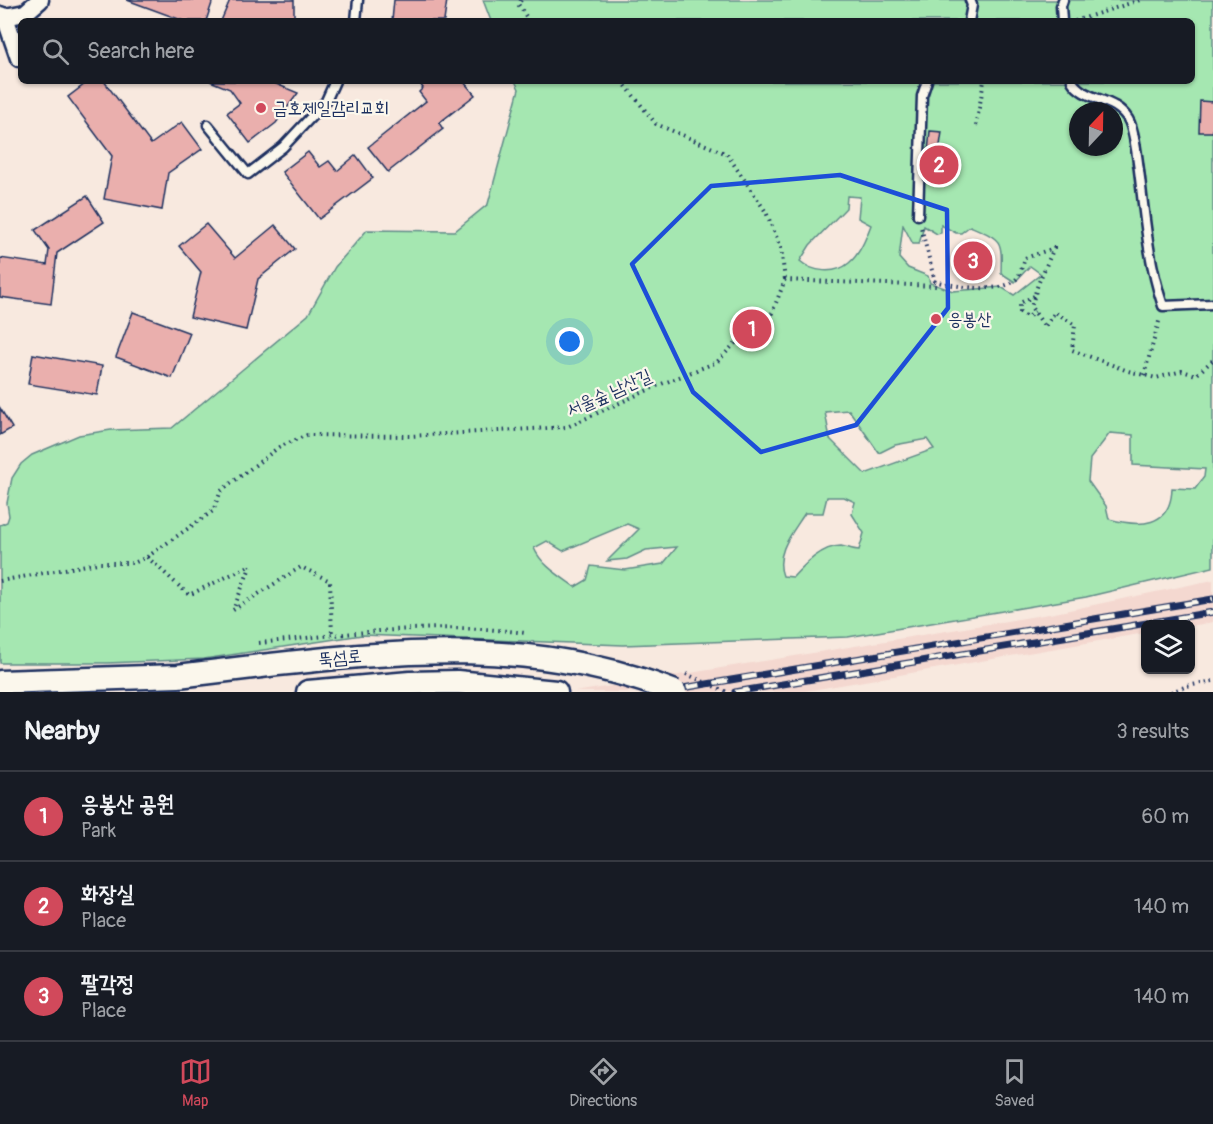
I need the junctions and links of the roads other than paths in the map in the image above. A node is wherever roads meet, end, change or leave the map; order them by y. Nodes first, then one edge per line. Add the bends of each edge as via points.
1 (40, 0) edge
2 (358, 0) edge
3 (970, 0) edge
4 (1063, 0) edge
5 (3, 16) edge
6 (356, 18) edge
7 (970, 18) edge
8 (1062, 18) edge
9 (18, 55) edge
10 (334, 84) edge
11 (926, 84) edge
12 (1074, 84) edge
13 (208, 125) dead end
14 (918, 215) road end
15 (1213, 304) edge
16 (0, 682) edge
17 (308, 692) edge
18 (556, 692) edge
19 (675, 692) edge

1 - 5 street via 25,13
2 - 6 lane
3 - 7 lane
4 - 8 lane
5 - 9 street
10 - 13 lane via 326,101 283,147 248,174
11 - 14 lane via 922,96
12 - 15 lane via 1118,106 1130,120 1154,278 1163,306
16 - 19 main road, 뚝섬로, bridge via 178,676 343,657 466,651 591,665
17 - 18 main road, 뚝섬로 via 457,682

